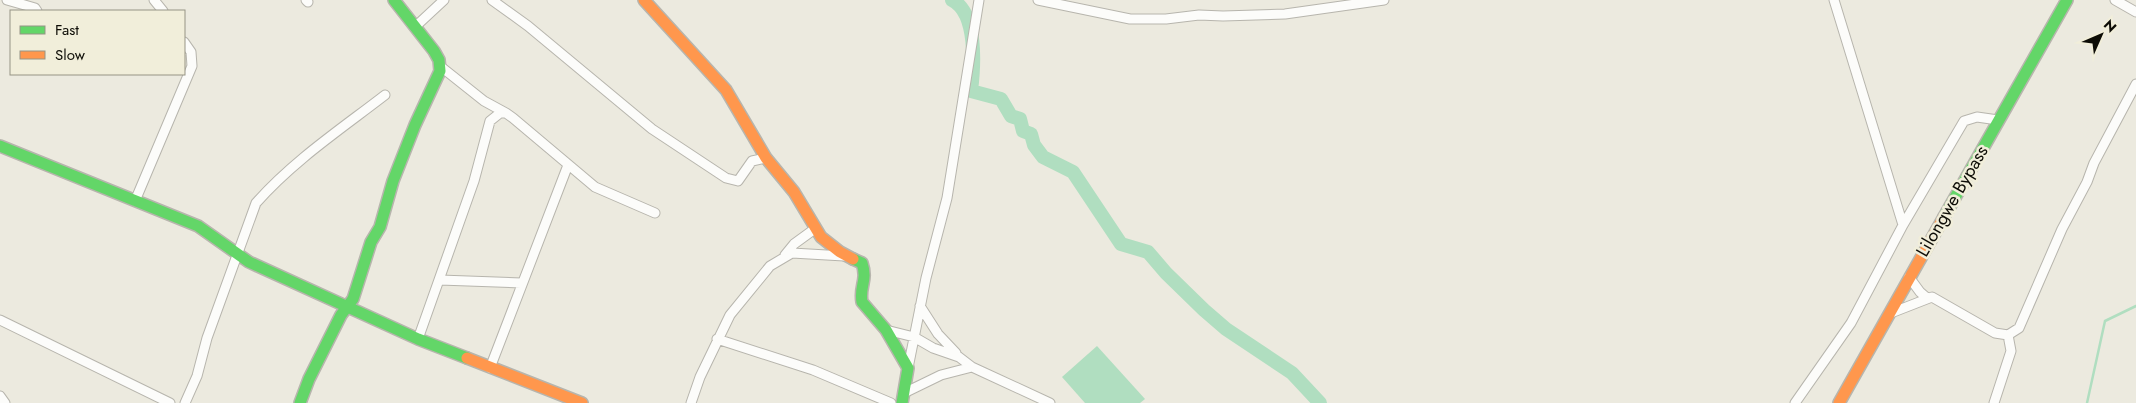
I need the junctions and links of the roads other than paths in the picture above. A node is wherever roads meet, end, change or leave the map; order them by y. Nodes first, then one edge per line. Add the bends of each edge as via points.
1 (7, 0) edge
2 (154, 0) edge
3 (394, 0) edge
4 (444, 0) edge
5 (492, 0) edge
6 (644, 0) edge
7 (979, 0) edge
8 (1038, 0) edge
9 (1384, 0) edge
10 (1834, 0) edge
11 (2078, 0) edge
12 (2115, 0) edge
13 (2066, 1) edge
14 (36, 10) edge
15 (162, 10) edge
16 (2136, 12) edge
17 (416, 26) junction
18 (185, 44) edge
19 (440, 66) junction
20 (2136, 84) edge
21 (385, 95) dead end
22 (506, 113) junction
23 (1998, 120) junction
24 (4, 149) edge
25 (766, 158) junction
26 (568, 165) junction
27 (135, 201) junction
28 (655, 213) dead end
29 (1903, 225) junction
30 (816, 228) junction
31 (238, 254) junction
32 (849, 256) junction
33 (783, 257) junction
34 (1909, 277) junction
35 (440, 280) junction
36 (521, 283) junction
37 (1927, 298) junction
38 (920, 306) junction
39 (347, 308) junction
40 (1888, 314) junction
41 (0, 320) edge
42 (886, 330) junction
43 (2008, 335) junction
44 (914, 337) junction
45 (418, 339) junction
46 (717, 339) junction
47 (959, 357) junction
48 (972, 367) junction
49 (490, 368) junction
50 (908, 368) junction
51 (0, 396) edge
52 (903, 398) edge
53 (5, 403) edge
54 (170, 403) edge
55 (185, 403) edge
56 (300, 403) edge
57 (582, 403) edge
58 (691, 403) edge
59 (891, 403) edge
60 (1050, 403) edge
61 (1795, 403) edge
62 (1838, 403) edge
63 (1994, 403) edge

1 - 14 street
2 - 15 street
3 - 17 street
4 - 17 street
5 - 25 street via 652,129 726,178 738,181 752,162
6 - 25 street via 726,90
7 - 38 street via 947,198
8 - 9 street via 1130,20 1285,14
10 - 29 street
11 - 13 street
12 - 16 street
13 - 23 street, Lilongwe Bypass
17 - 19 street via 434,51
18 - 27 street via 192,66
19 - 22 street via 484,101
19 - 39 street via 393,181 380,227 371,242
20 - 43 street via 2094,163 2019,328
21 - 31 street via 268,190 256,203
22 - 26 street
22 - 35 street via 500,113 490,121 474,181
23 - 29 street via 1977,117 1964,121
23 - 34 street, Lilongwe Bypass
24 - 27 street
25 - 30 street via 794,192
26 - 28 street via 595,188
26 - 36 street
27 - 31 street via 198,226
29 - 61 street via 1851,323
30 - 32 street via 830,245
30 - 33 street via 794,244
31 - 39 street
31 - 55 street
32 - 33 street via 801,252
32 - 42 street via 865,268 862,302
33 - 46 street via 770,266 739,302
34 - 37 street
34 - 40 street, Lilongwe Bypass
35 - 36 street
35 - 45 street
36 - 49 street
37 - 40 street
37 - 43 street via 1937,298 1995,333
38 - 44 street
38 - 47 street via 938,334
39 - 45 street
39 - 56 street via 309,378
40 - 62 street, Lilongwe Bypass
41 - 54 street
42 - 44 street
42 - 50 street
43 - 63 street via 2011,352
44 - 47 street
44 - 50 street
45 - 49 street
46 - 58 street
46 - 59 street via 813,370
47 - 48 street
48 - 52 street via 941,375
48 - 60 street
49 - 57 street
50 - 52 street
51 - 53 street

